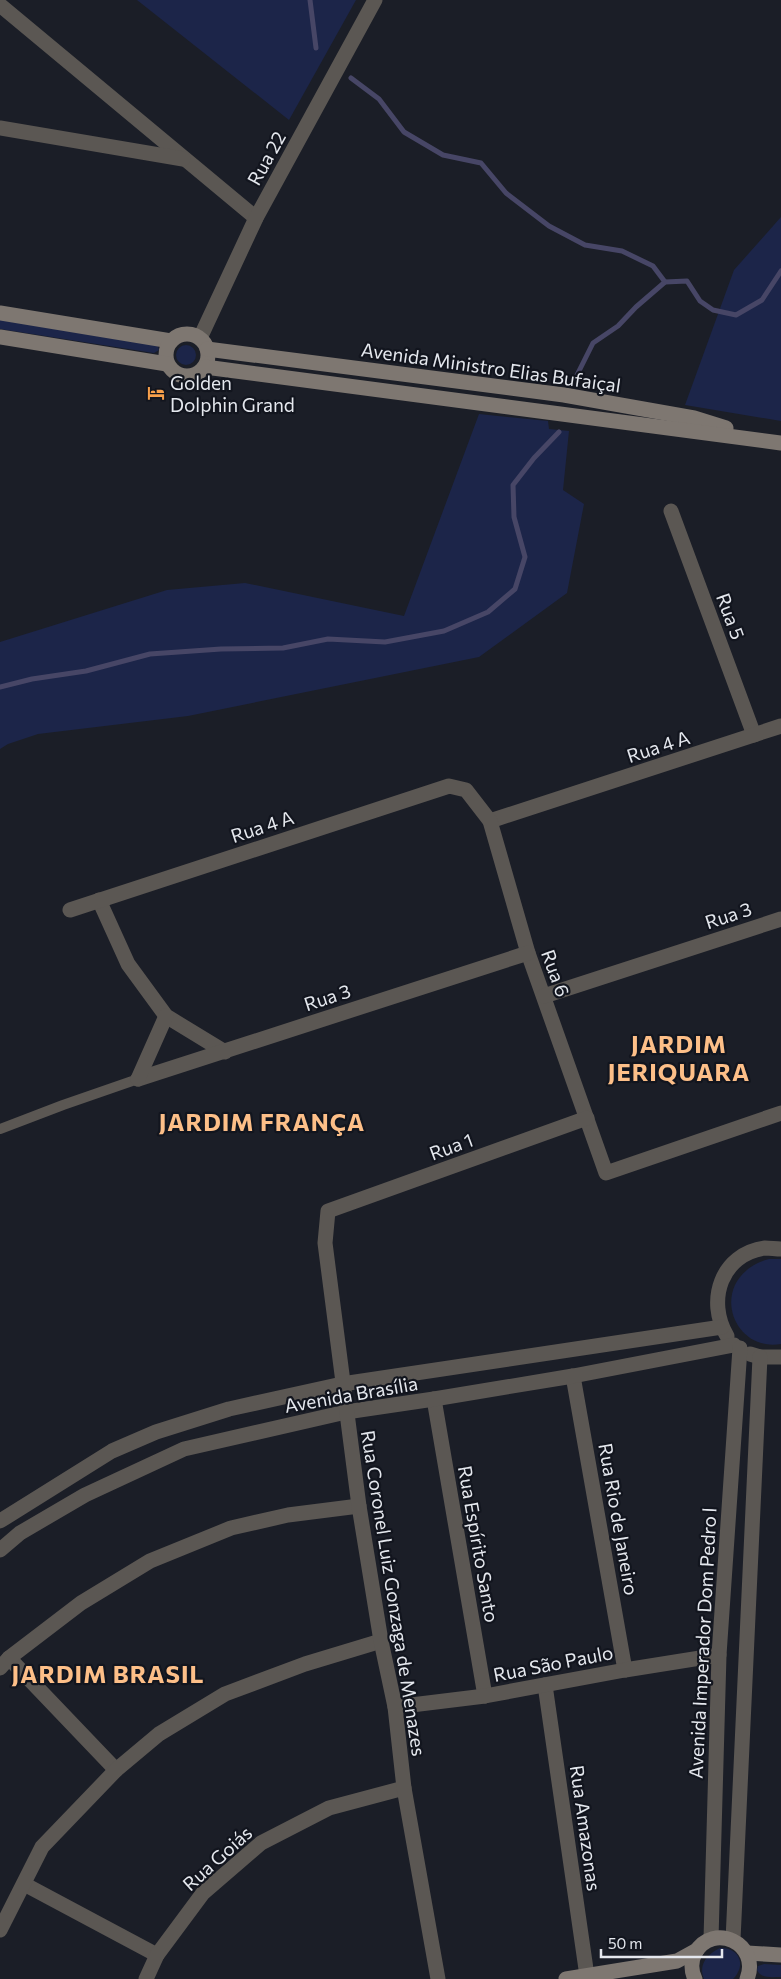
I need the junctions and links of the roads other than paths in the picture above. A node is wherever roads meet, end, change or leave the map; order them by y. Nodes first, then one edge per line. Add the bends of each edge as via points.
1 (375, 0) edge
2 (0, 5) edge
3 (0, 128) edge
4 (184, 159) junction
5 (256, 218) junction
6 (0, 313) edge
7 (0, 337) edge
8 (171, 341) junction
9 (204, 343) junction
10 (167, 364) junction
11 (205, 367) junction
12 (765, 440) junction
13 (781, 443) edge
14 (671, 511) dead end
15 (781, 726) edge
16 (754, 735) junction
17 (466, 790) joint
18 (490, 821) junction
19 (99, 900) junction
20 (70, 910) dead end
21 (781, 919) edge
22 (528, 953) junction
23 (544, 996) junction
24 (166, 1016) junction
25 (225, 1052) junction
26 (138, 1079) junction
27 (781, 1113) edge
28 (587, 1118) junction
29 (0, 1129) edge
30 (328, 1211) joint
31 (781, 1249) edge
32 (722, 1328) junction
33 (737, 1346) junction
34 (760, 1357) junction
35 (781, 1357) edge
36 (573, 1376) junction
37 (342, 1384) junction
38 (434, 1399) junction
39 (346, 1412) junction
40 (358, 1506) junction
41 (0, 1521) edge
42 (0, 1550) edge
43 (381, 1641) junction
44 (719, 1655) junction
45 (5, 1663) edge
46 (625, 1670) junction
47 (545, 1685) junction
48 (485, 1696) junction
49 (395, 1707) junction
50 (116, 1770) junction
51 (404, 1788) junction
52 (24, 1884) junction
53 (0, 1930) edge
54 (711, 1940) junction
55 (733, 1940) junction
56 (697, 1950) junction
57 (747, 1953) junction
58 (157, 1955) junction
59 (781, 1955) edge
60 (587, 1976) junction
61 (146, 1979) edge
62 (438, 1979) edge
63 (566, 1979) edge
64 (694, 1979) edge
65 (747, 1979) edge

1 - 5 street, Rua 22
2 - 4 street
3 - 4 street
4 - 5 street
5 - 9 street, Rua 22
6 - 8 main road
7 - 10 main road
8 - 9 main road via 188,334
8 - 10 main road via 166,352
9 - 11 main road via 208,355
9 - 12 main road, Avenida Ministro Elias Bufaiçal via 564,395 694,418
10 - 11 main road via 176,374 188,377
11 - 12 main road, Avenida Ministro Elias Bufaiçal
12 - 13 main road, Avenida Ministro Elias Bufaiçal
14 - 16 street, Rua 5
15 - 16 street, Rua 4 A
16 - 18 street, Rua 4 A
17 - 18 street, Rua 6
17 - 19 street, Rua 4 A via 449,786
18 - 22 street, Rua 6
19 - 20 street, Rua 4 A
19 - 24 street via 128,964
21 - 23 street, Rua 3
22 - 23 street, Rua 6
22 - 25 street, Rua 3
23 - 28 street, Rua 6
24 - 25 street
24 - 26 street
25 - 26 street, Rua 3
26 - 29 lane
27 - 28 street, Rua 6 via 606,1173
28 - 30 street, Rua 1
30 - 37 street, Rua Coronel Luiz Gonzaga de Menazes via 325,1243
31 - 32 street via 765,1248 748,1253 723,1277 717,1293 716,1310
32 - 33 street
32 - 37 street, Avenida Brasília
33 - 34 street
33 - 36 street, Avenida Brasília
33 - 44 street, Avenida Imperador Dom Pedro l
34 - 35 street
34 - 55 street
36 - 38 street, Avenida Brasília
36 - 46 street, Rua Rio de Janeiro
37 - 39 street, Rua Coronel Luiz Gonzaga de Menazes
37 - 41 street, Avenida Brasília via 229,1409 156,1432 112,1451
38 - 39 street, Avenida Brasília
38 - 48 street, Rua Espírito Santo
39 - 40 street, Rua Coronel Luiz Gonzaga de Menazes
39 - 42 street, Avenida Brasília via 184,1449 85,1495 20,1533
40 - 43 street, Rua Coronel Luiz Gonzaga de Menazes
40 - 45 street via 288,1515 231,1528 150,1561 81,1603
43 - 49 street, Rua Coronel Luiz Gonzaga de Menazes
43 - 50 street via 305,1664 225,1694 159,1734
44 - 46 street, Rua São Paulo
44 - 54 street, Avenida Imperador Dom Pedro l
45 - 50 street
46 - 47 street, Rua São Paulo
47 - 48 street, Rua São Paulo
47 - 60 street, Rua Amazonas
48 - 49 street, Rua São Paulo
49 - 51 street, Rua Coronel Luiz Gonzaga de Menazes
50 - 52 street via 42,1847
51 - 58 street, Rua Goiás via 330,1808 261,1843 203,1893
51 - 62 street, Rua Coronel Luiz Gonzaga de Menazes
52 - 53 street
52 - 58 street
54 - 55 main road
54 - 56 main road
55 - 57 main road
56 - 60 main road via 677,1961
56 - 64 main road via 692,1966
57 - 59 main road
57 - 65 main road via 750,1973
58 - 61 street, Rua Goiás
60 - 63 main road

